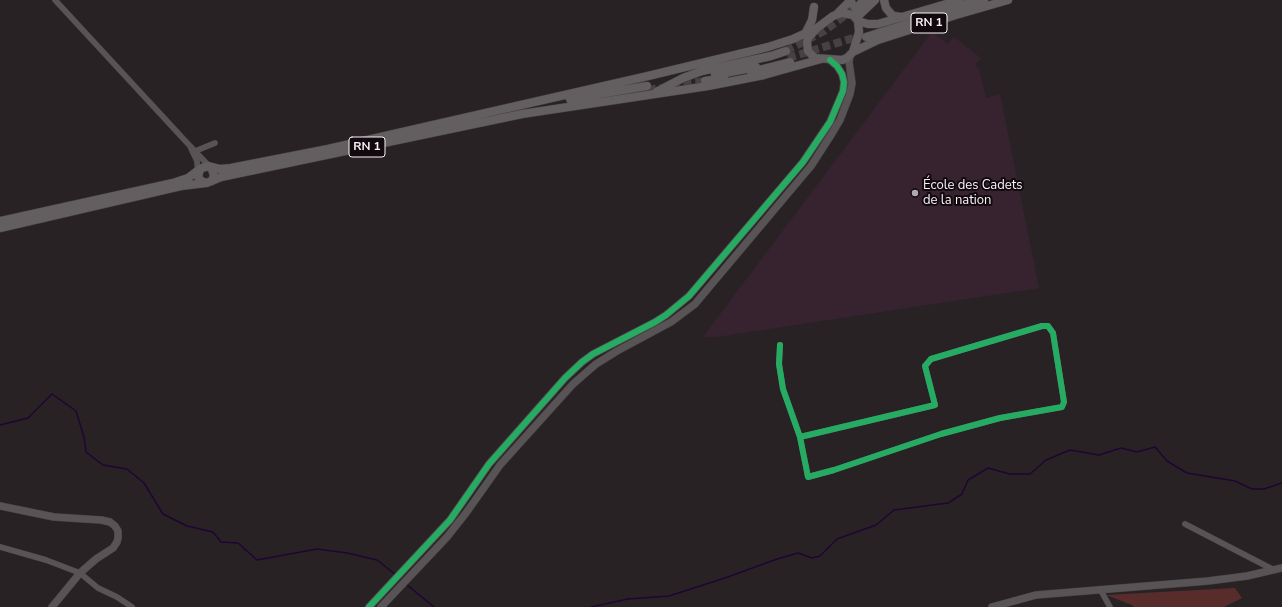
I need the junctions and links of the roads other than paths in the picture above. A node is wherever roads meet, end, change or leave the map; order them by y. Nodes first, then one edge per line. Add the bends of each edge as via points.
1 (55, 0) edge
2 (875, 0) edge
3 (884, 0) edge
4 (960, 0) edge
5 (984, 0) edge
6 (995, 0) edge
7 (1008, 0) edge
8 (857, 1) edge
9 (814, 7) dead end
10 (837, 14) junction
11 (903, 17) junction
12 (858, 18) junction
13 (817, 28) junction
14 (805, 34) junction
15 (787, 54) junction
16 (852, 54) junction
17 (821, 60) junction
18 (830, 60) junction
19 (648, 76) junction
20 (704, 79) tunnel mouth
21 (648, 91) junction
22 (516, 106) junction
23 (215, 143) dead end
24 (194, 152) junction
25 (204, 169) junction
26 (209, 182) junction
27 (0, 221) edge
28 (0, 228) edge
29 (780, 345) dead end
30 (800, 437) junction
31 (0, 506) edge
32 (1185, 524) dead end
33 (0, 548) edge
34 (1278, 569) edge
35 (80, 572) junction
36 (1100, 589) junction
37 (52, 607) edge
38 (132, 607) edge
39 (369, 607) edge
40 (381, 607) edge
41 (992, 607) edge
42 (1110, 607) edge

1 - 24 street
2 - 12 main road
3 - 11 main road via 891,14
4 - 11 main road, RN 1
5 - 6 main road via 939,11 866,35
7 - 16 main road, RN 1 via 878,40
8 - 10 main road
8 - 12 main road
9 - 14 main road via 812,20
10 - 12 main road via 848,14
10 - 13 main road
11 - 12 main road, RN 1 via 878,24 868,24
12 - 16 main road via 859,32
13 - 14 main road
13 - 17 main road via 808,38 807,47 812,57
14 - 19 main road via 768,47
15 - 19 main road via 769,53 691,72
15 - 20 main road via 739,75
15 - 21 main road via 698,73
16 - 18 main road via 842,60
16 - 40 street via 849,62 852,83 850,94 831,135 811,166 695,304 671,322 617,351 582,375 496,470 457,525
17 - 18 main road
17 - 21 main road, RN 1 via 764,75
18 - 39 street via 842,74 842,91 830,122 803,162 689,296 655,322 593,354 565,378 489,464 450,520
19 - 22 main road, RN 1
21 - 22 main road
21 - 26 main road, RN 1 via 522,114 221,177
22 - 25 main road, RN 1 via 248,166
23 - 24 street
24 - 25 street
24 - 25 street
25 - 26 main road via 200,179
25 - 26 main road via 214,174
25 - 27 main road via 174,183
26 - 28 main road, RN 1 via 181,186
29 - 30 street via 779,364 783,389
30 - 30 street via 935,406 925,366 932,359 1042,326 1048,326 1053,333 1064,402 1062,407 1000,418 941,434 808,477
31 - 35 street via 54,517 101,520 115,526 118,538 113,548
32 - 34 street
33 - 35 street
34 - 36 street via 1208,581
35 - 37 street
35 - 38 street via 98,588 117,596
36 - 41 street via 1036,595
36 - 42 street

